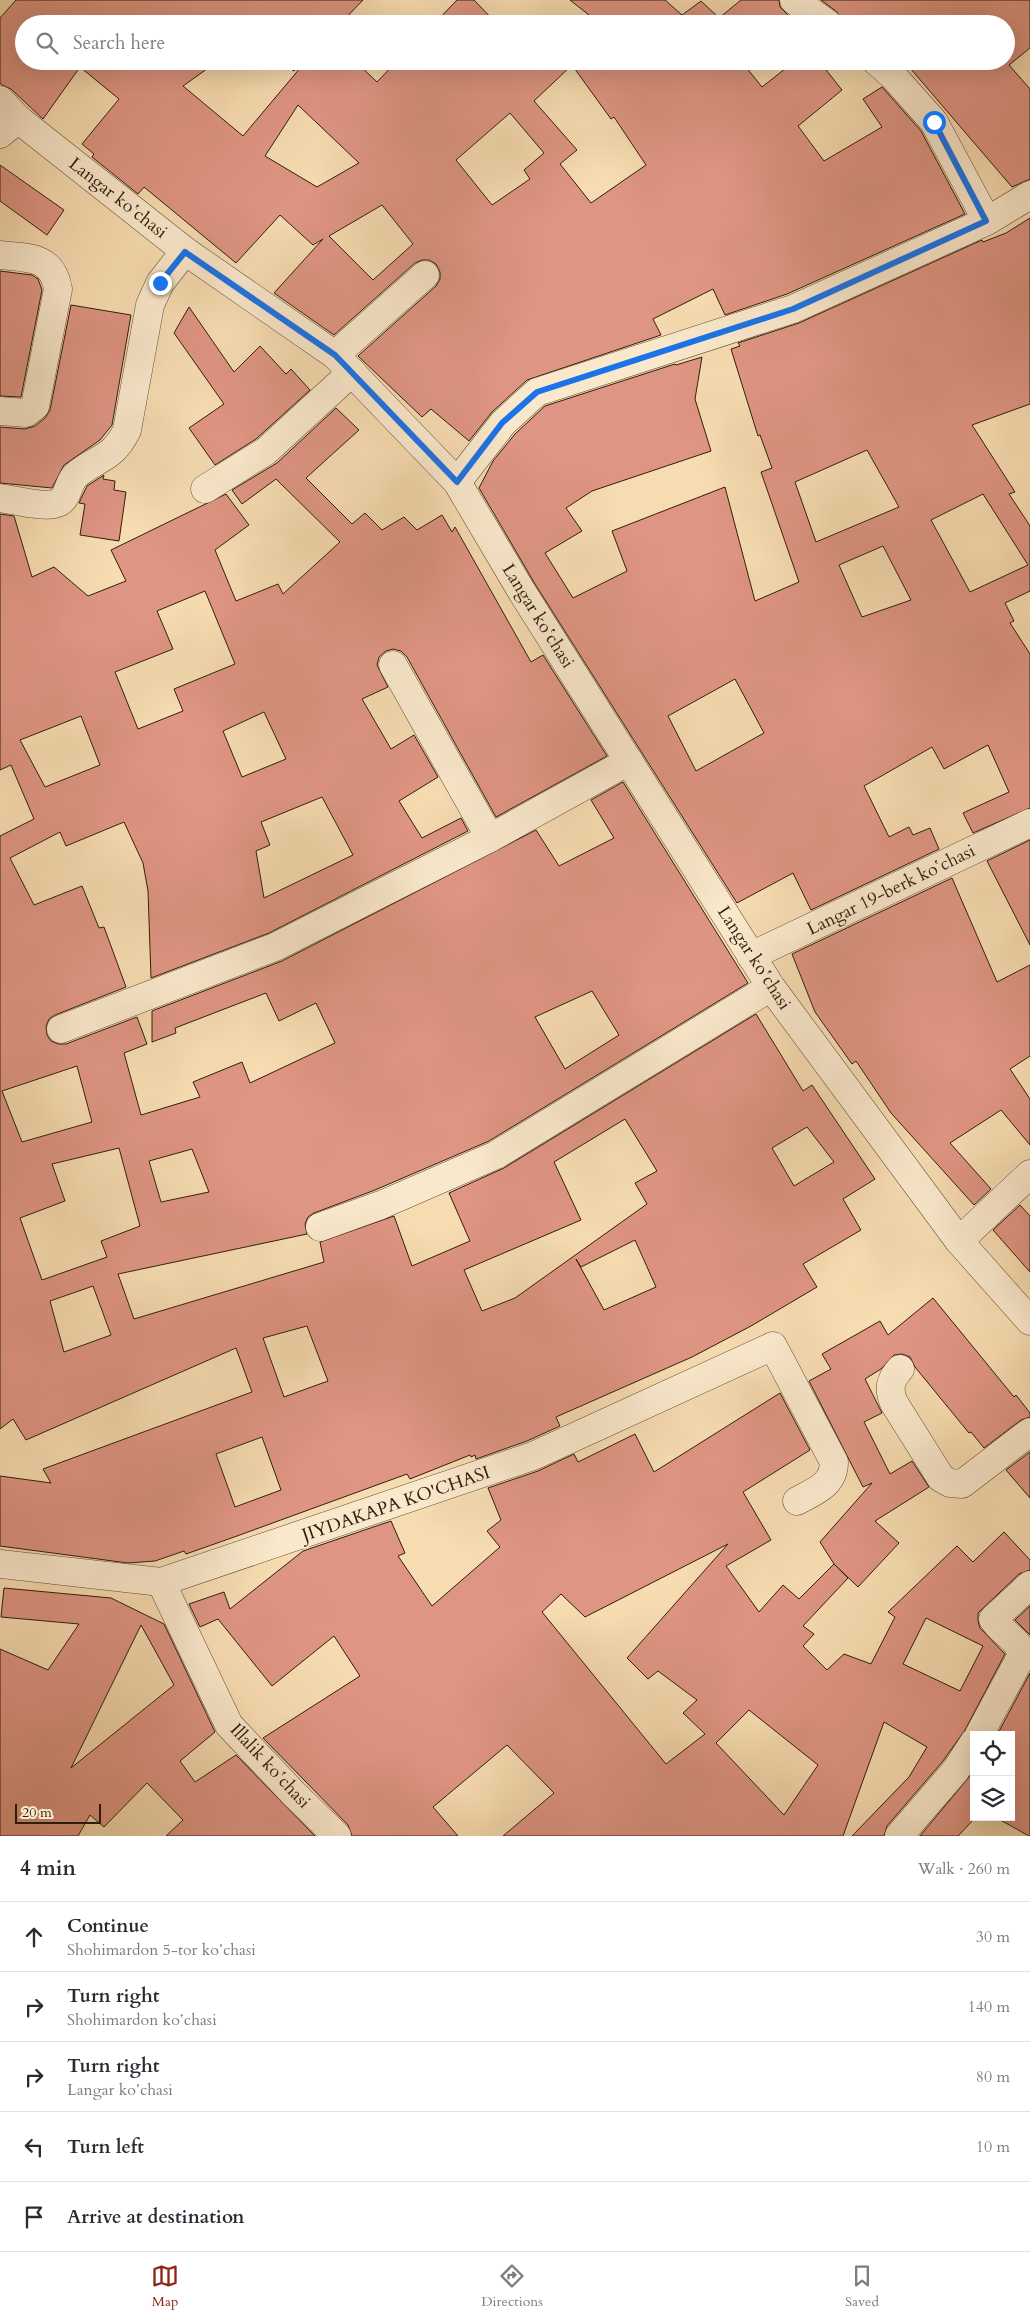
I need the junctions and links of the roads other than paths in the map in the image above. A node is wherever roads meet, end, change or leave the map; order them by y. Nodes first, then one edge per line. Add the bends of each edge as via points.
1 (794, 0) edge
2 (815, 15) edge
3 (886, 70) edge
4 (6, 118) edge
5 (1030, 195) edge
6 (986, 221) junction
7 (185, 252) junction
8 (0, 255) edge
9 (425, 275) dead end
10 (344, 364) junction
11 (0, 411) edge
12 (457, 482) junction
13 (205, 489) dead end
14 (0, 498) edge
15 (393, 665) dead end
16 (629, 761) junction
17 (1030, 823) edge
18 (490, 838) junction
19 (751, 956) junction
20 (771, 987) junction
21 (61, 1029) dead end
22 (1030, 1174) edge
23 (320, 1227) dead end
24 (959, 1240) junction
25 (1030, 1321) edge
26 (900, 1368) dead end
27 (1030, 1432) edge
28 (797, 1500) dead end
29 (0, 1564) edge
30 (161, 1582) junction
31 (1030, 1585) edge
32 (980, 1731) edge
33 (970, 1748) edge
34 (337, 1836) edge
35 (899, 1836) edge

1 - 2 street
3 - 6 street via 934,122
4 - 7 street, Langar koʻchasi
5 - 6 street
6 - 12 street via 793,309 537,392 502,423
7 - 10 street, Langar koʻchasi
7 - 14 street via 160,283 150,305 127,430 122,441 112,453 76,475 62,500 53,504
8 - 11 street via 42,261 51,268 58,288 35,406 26,413
9 - 10 street
10 - 12 street, Langar koʻchasi
10 - 13 street via 266,450
12 - 16 street, Langar koʻchasi
15 - 18 street
16 - 18 street
16 - 19 street, Langar koʻchasi
17 - 19 street, Langar 19-berk koʻchasi
18 - 21 street via 275,948
19 - 20 street, Langar koʻchasi
20 - 23 street via 496,1155 382,1206
20 - 24 street, Langar koʻchasi
22 - 24 street
24 - 25 street, Langar koʻchasi
26 - 27 street via 890,1383 894,1403 942,1478 950,1483 962,1484
28 - 30 street, JIYDAKAPA KO'CHASI via 826,1485 834,1472 834,1462 773,1346 533,1456
29 - 30 street, JIYDAKAPA KO'CHASI
30 - 34 street, Illalik koʻchasi via 229,1725
31 - 32 street via 993,1619 1020,1644 1022,1655
33 - 35 street via 956,1770

